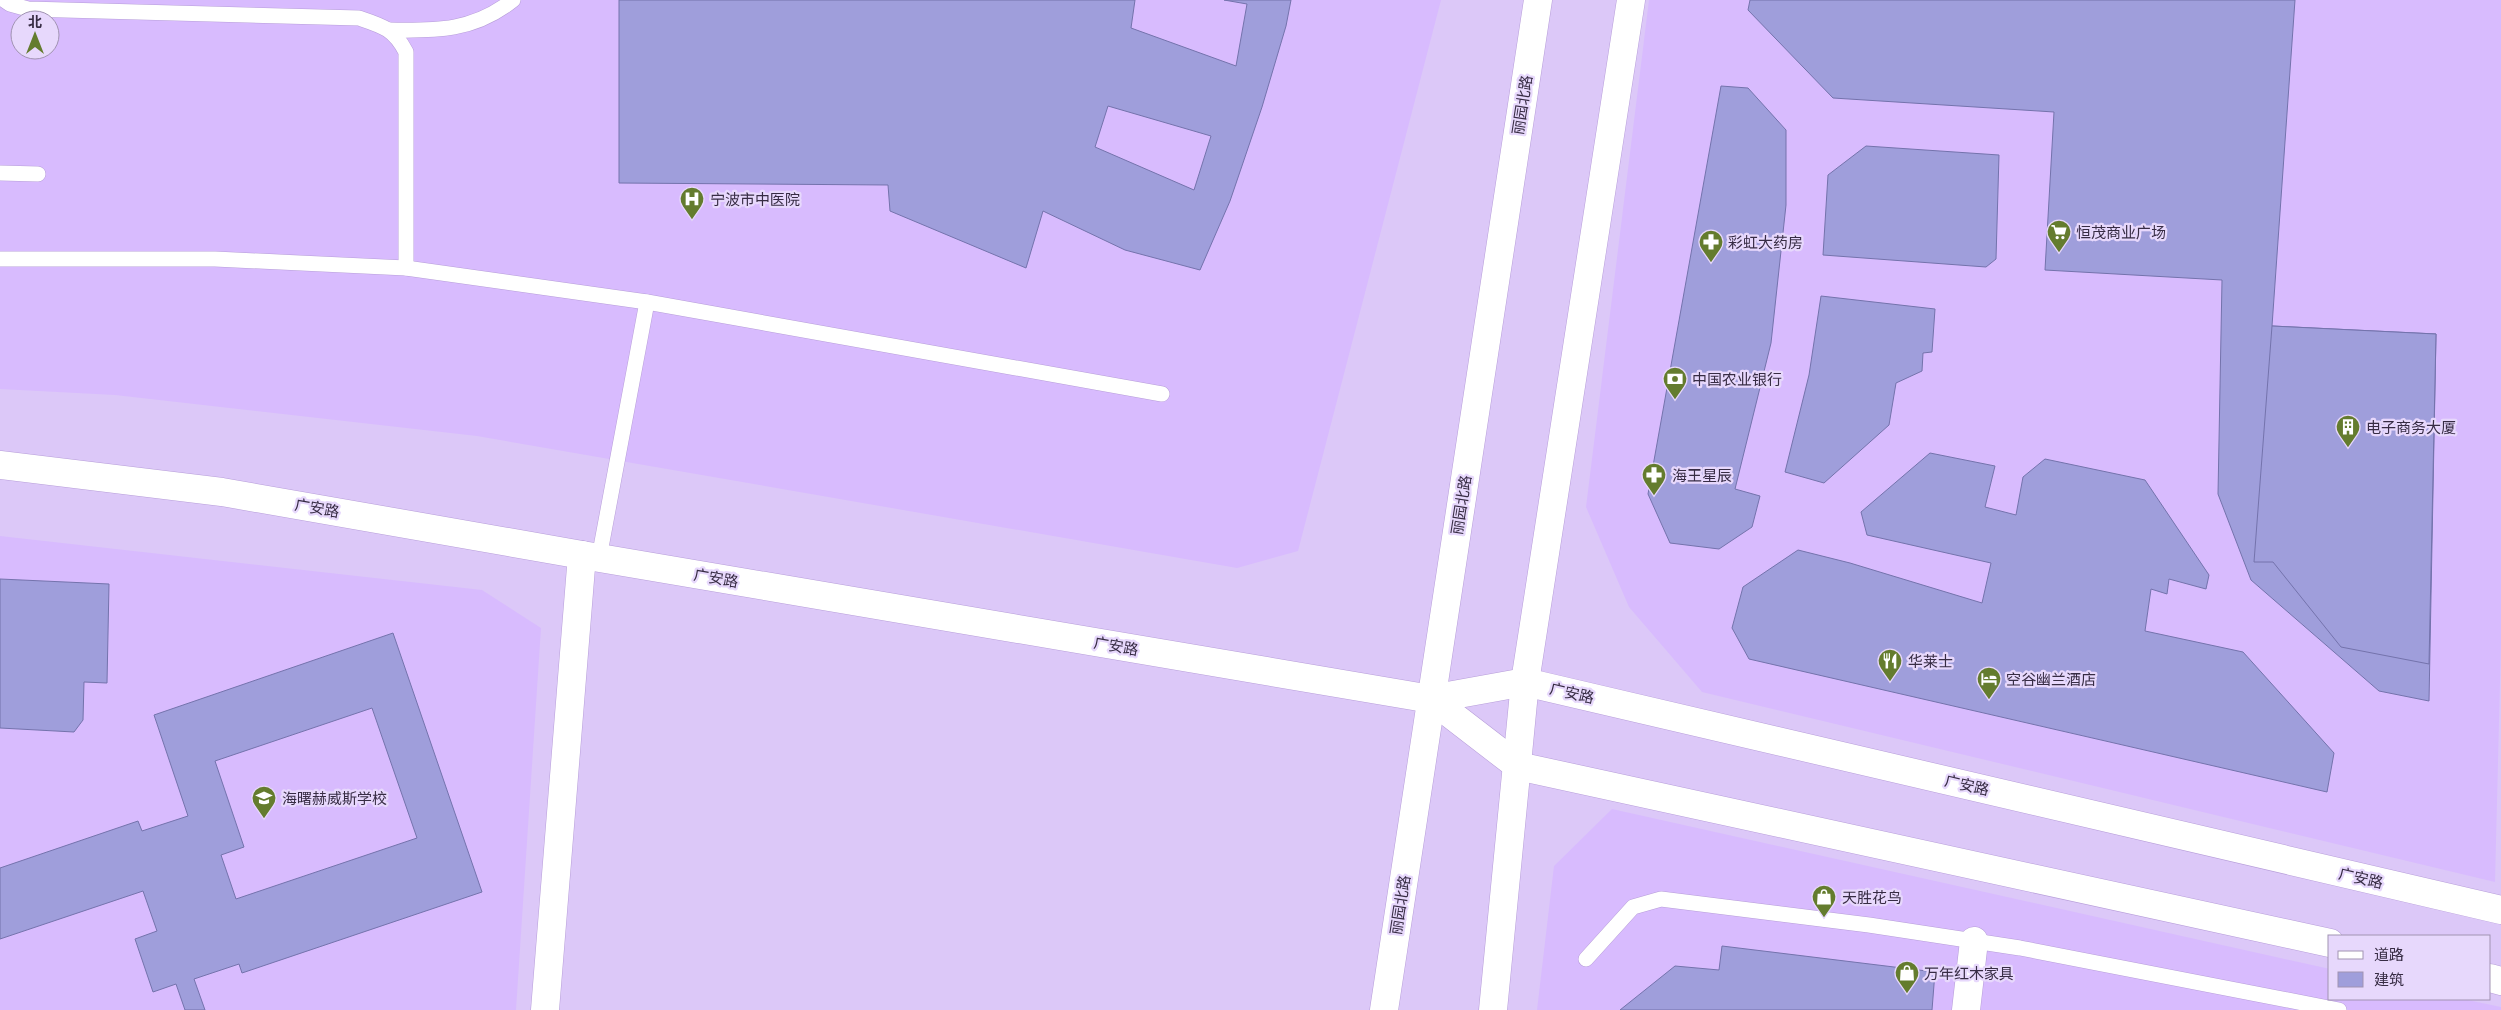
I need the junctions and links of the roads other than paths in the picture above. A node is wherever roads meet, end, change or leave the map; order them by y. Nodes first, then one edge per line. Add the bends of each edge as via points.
1 (4, 0) edge
2 (513, 0) edge
3 (1538, 0) edge
4 (1631, 0) edge
5 (390, 30) junction
6 (0, 173) edge
7 (38, 174) dead end
8 (0, 259) edge
9 (406, 268) junction
10 (647, 302) junction
11 (1162, 394) dead end
12 (0, 465) edge
13 (590, 557) junction
14 (1526, 682) junction
15 (1431, 699) junction
16 (1518, 766) junction
17 (2501, 910) edge
18 (1974, 940) junction
19 (2328, 943) edge
20 (1586, 959) dead end
21 (545, 1010) edge
22 (1384, 1010) edge
23 (1493, 1010) edge
24 (1966, 1010) edge
25 (2339, 1010) edge

1 - 5 lane via 28,9 359,18
2 - 5 lane via 496,14 438,31
3 - 15 street, 丽园北路
4 - 14 street
5 - 9 lane via 398,36 406,52
6 - 7 lane
8 - 9 lane via 215,259
9 - 10 lane
10 - 11 lane
10 - 13 lane
12 - 13 street, 广安路 via 222,492
13 - 15 street, 广安路
13 - 21 street
14 - 15 street, 广安路
14 - 16 street
14 - 17 street, 广安路
15 - 16 street, 广安路
15 - 22 street, 丽园北路
16 - 19 street, 广安路
16 - 23 street
18 - 20 lane via 1661,899 1633,907
18 - 24 street
18 - 25 lane

